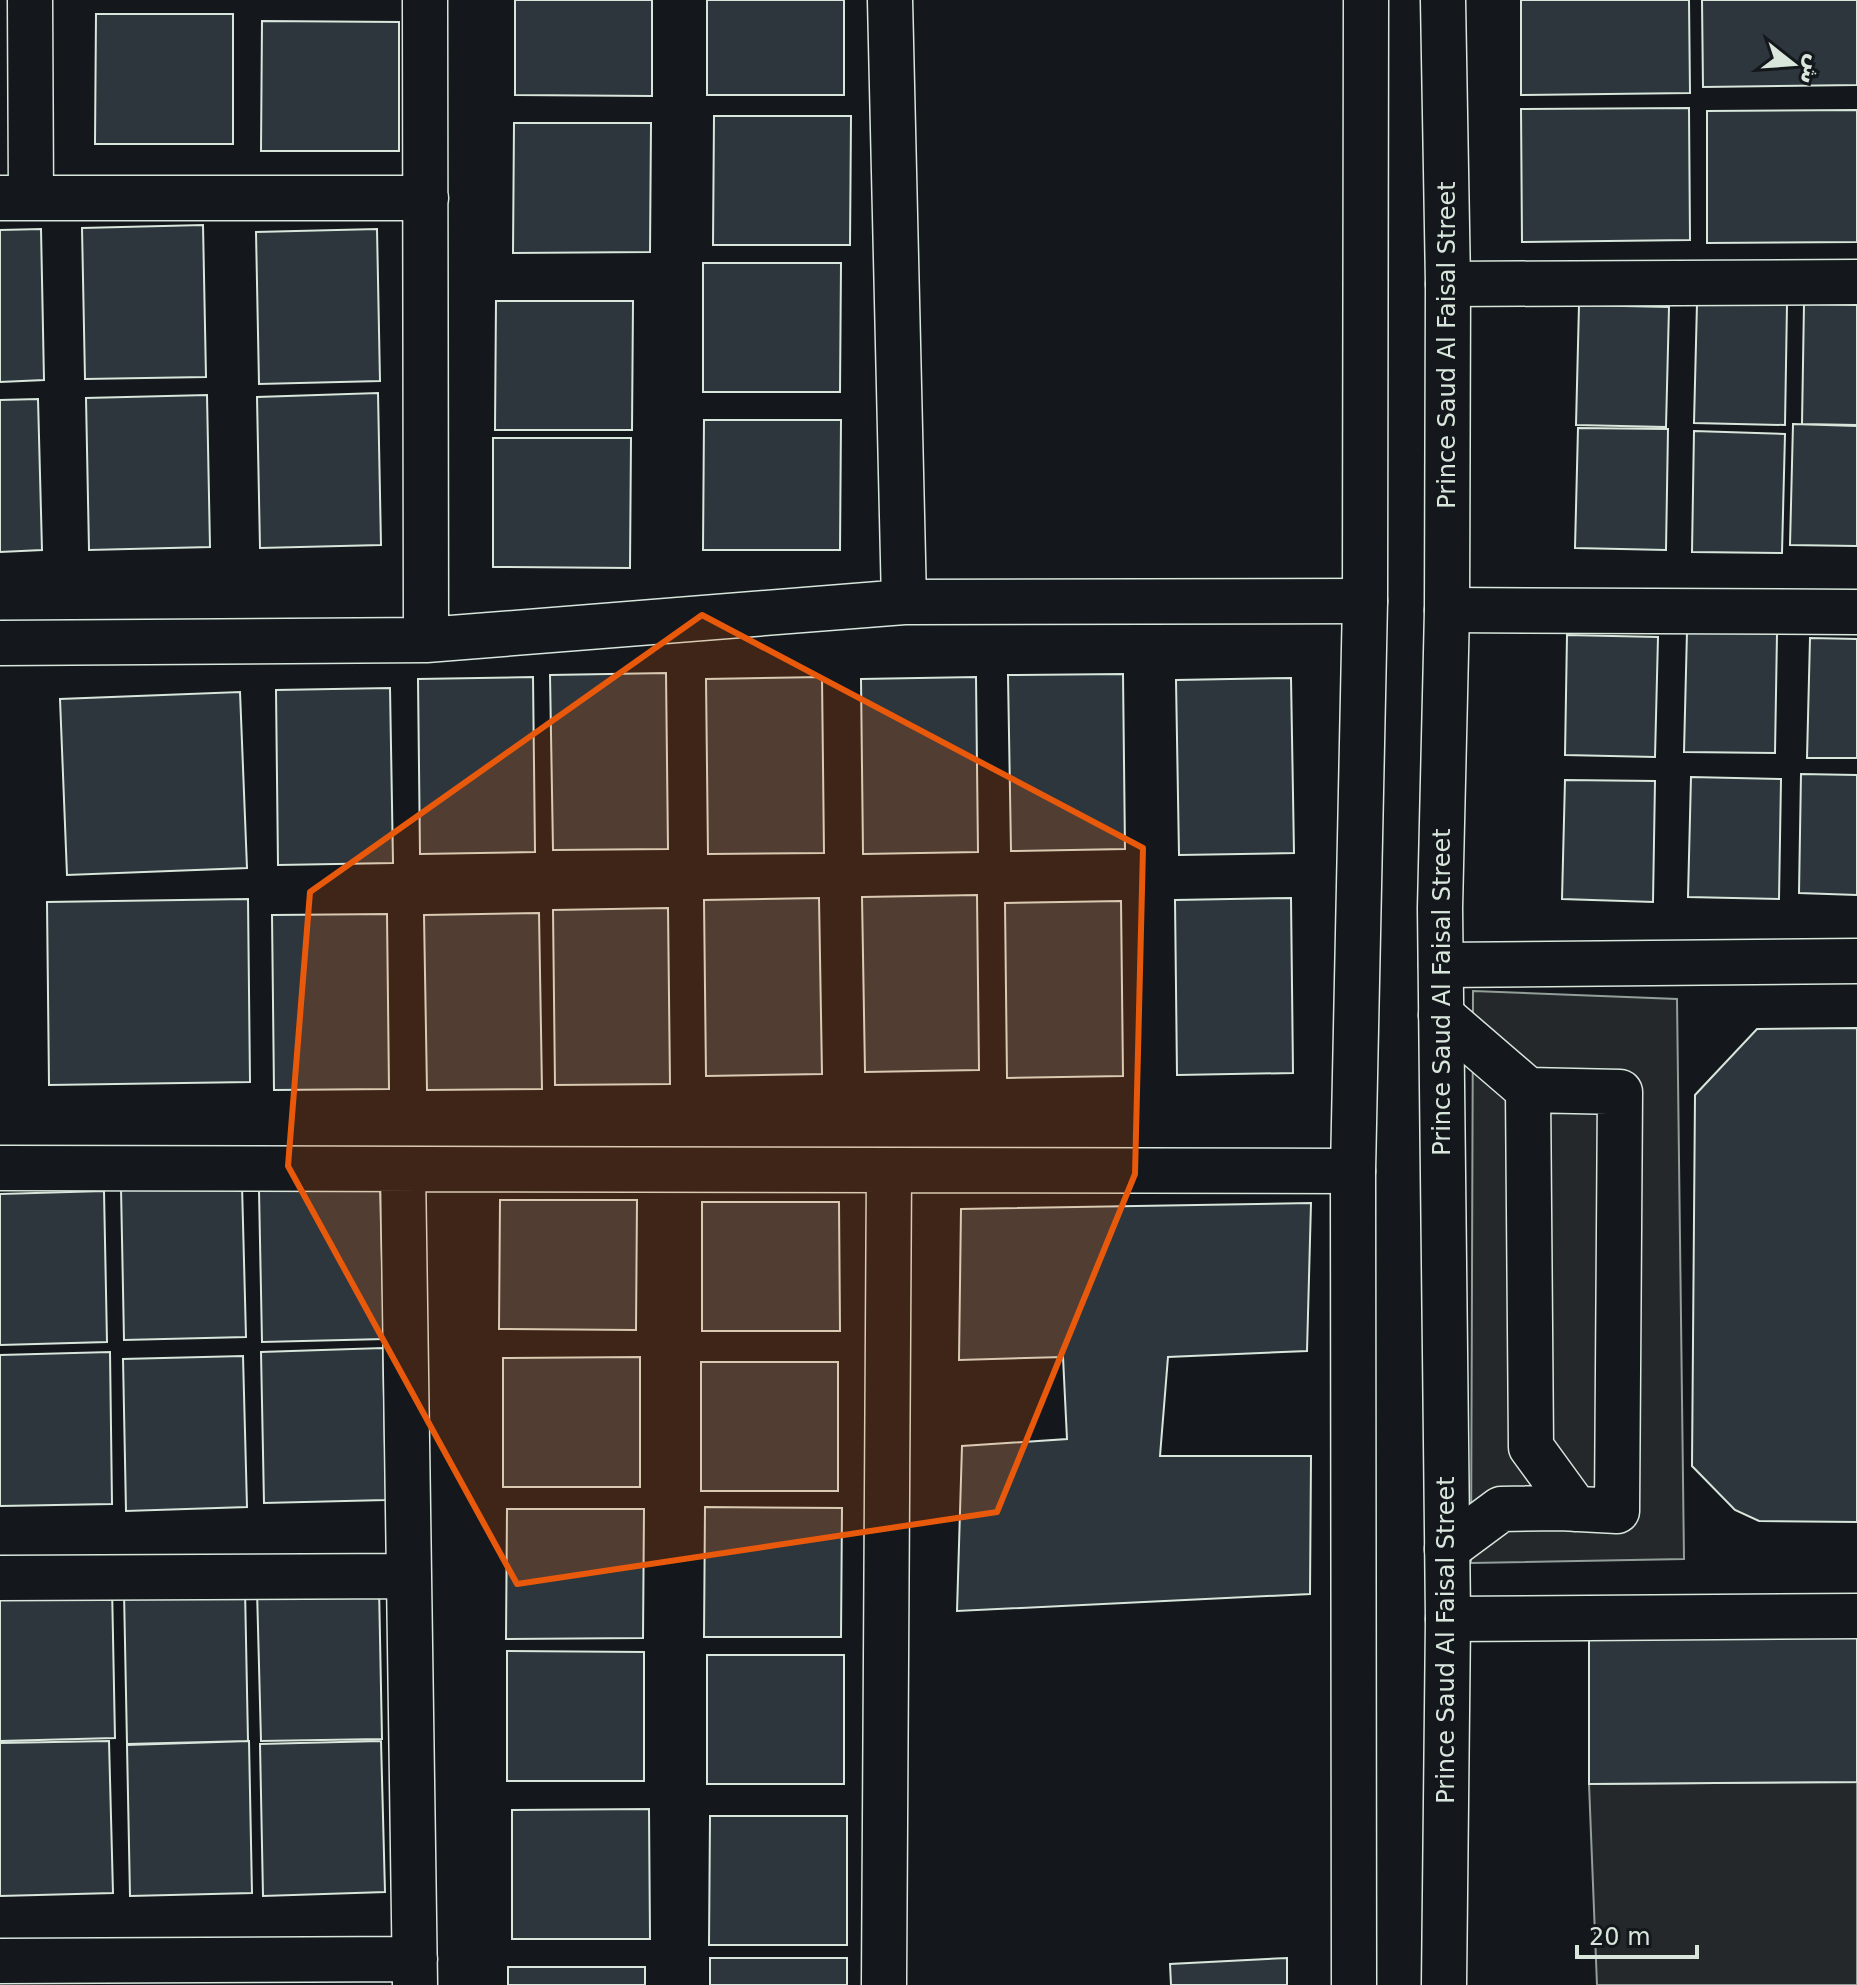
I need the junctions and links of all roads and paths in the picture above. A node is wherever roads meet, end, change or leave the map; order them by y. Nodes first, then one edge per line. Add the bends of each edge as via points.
1 (30, 0) edge
2 (425, 0) edge
3 (890, 0) edge
4 (1366, 0) edge
5 (1443, 0) edge
6 (16, 198) edge
7 (426, 198) junction
8 (1857, 282) edge
9 (1448, 284) junction
10 (1365, 601) junction
11 (904, 602) junction
12 (1447, 610) junction
13 (1857, 612) edge
14 (426, 640) junction
15 (0, 643) edge
16 (1857, 961) edge
17 (1441, 965) junction
18 (1441, 1015) junction
19 (1528, 1090) junction
20 (0, 1168) edge
21 (403, 1169) junction
22 (889, 1170) junction
23 (1353, 1171) junction
24 (1576, 1509) junction
25 (1447, 1549) junction
26 (409, 1576) junction
27 (0, 1578) edge
28 (1857, 1616) edge
29 (1448, 1619) junction
30 (0, 1961) edge
31 (415, 1972) edge
32 (884, 1985) edge
33 (1354, 1985) edge
34 (1444, 1985) edge

1 - 6 street
2 - 7 street
3 - 11 street
4 - 10 street
5 - 9 street, Prince Saud Al Faisal Street
6 - 7 street
7 - 14 street
8 - 9 street
9 - 12 street, Prince Saud Al Faisal Street
10 - 11 street
10 - 23 street
11 - 14 street
12 - 13 street
12 - 17 street, Prince Saud Al Faisal Street
14 - 15 street
16 - 17 street
17 - 18 street, Prince Saud Al Faisal Street
18 - 19 street
18 - 25 street, Prince Saud Al Faisal Street
19 - 24 street via 1531,1447
19 - 24 street via 1620,1092 1617,1511
20 - 21 street
21 - 22 street
21 - 26 street
22 - 23 street
22 - 32 street
23 - 33 street
24 - 25 street via 1501,1509
25 - 29 street, Prince Saud Al Faisal Street
26 - 27 street
26 - 31 street
28 - 29 street
29 - 34 street, Prince Saud Al Faisal Street
30 - 31 street

